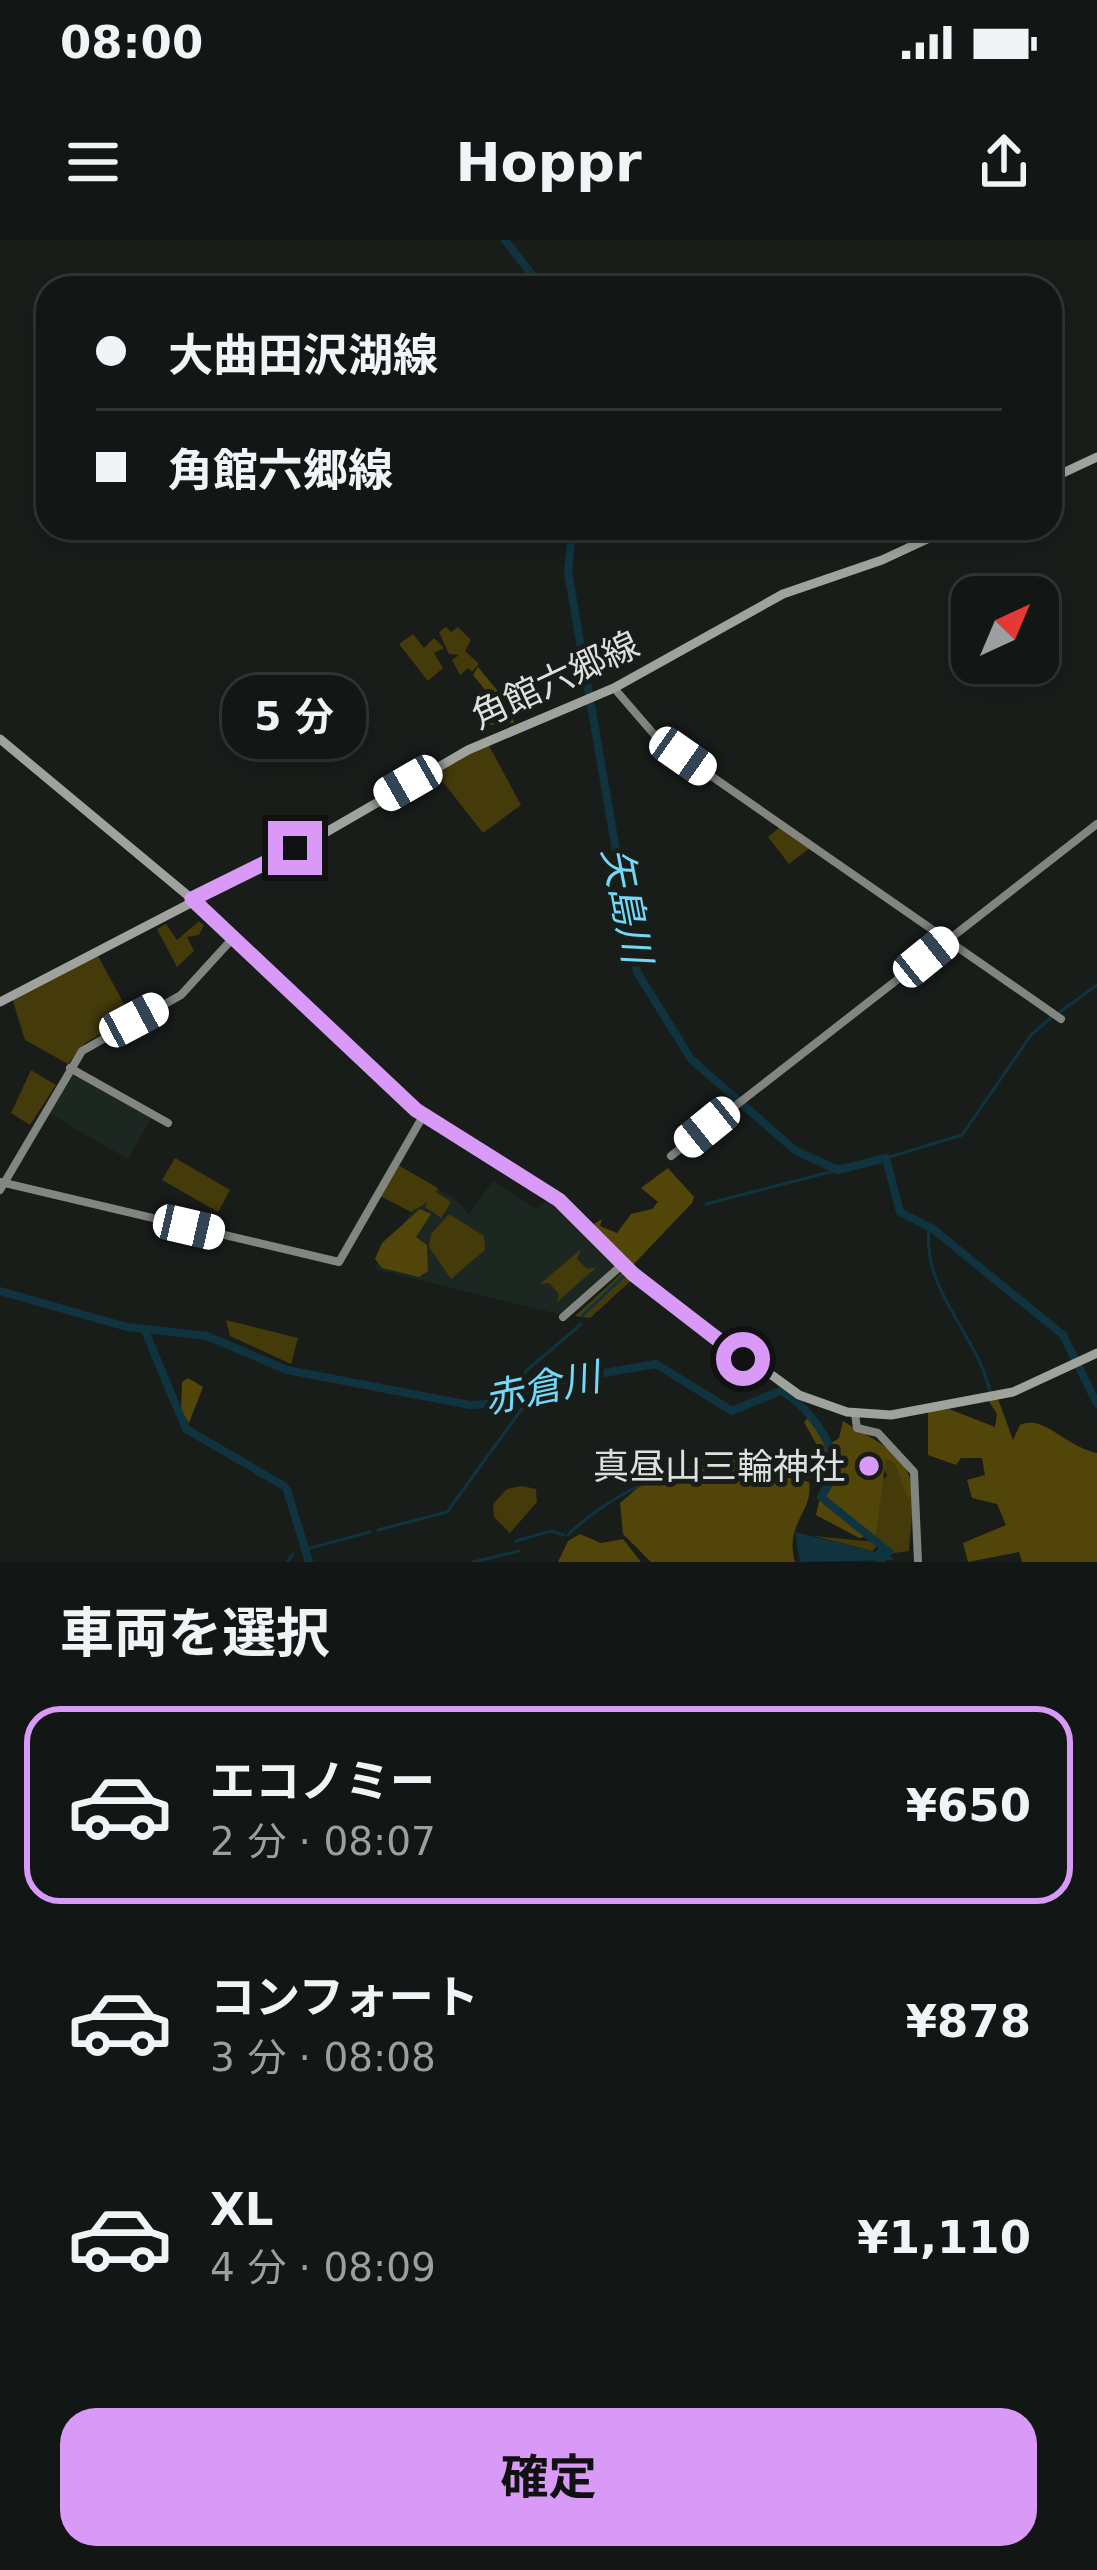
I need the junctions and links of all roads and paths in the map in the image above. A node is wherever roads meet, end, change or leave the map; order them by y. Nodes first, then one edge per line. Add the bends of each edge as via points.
1 (1097, 457) edge
2 (1062, 473) edge
3 (925, 540) edge
4 (614, 688) junction
5 (0, 740) edge
6 (1097, 824) edge
7 (192, 899) junction
8 (233, 938) junction
9 (948, 939) junction
10 (0, 1002) edge
11 (1061, 1019) dead end
12 (70, 1068) junction
13 (423, 1116) junction
14 (168, 1123) dead end
15 (671, 1156) dead end
16 (1, 1185) edge
17 (623, 1264) junction
18 (563, 1317) dead end
19 (1097, 1352) edge
20 (855, 1414) junction
21 (918, 1562) edge

1 - 2 main road
3 - 4 main road, 角館六郷線 via 783,594
4 - 7 main road, 角館六郷線 via 468,750
4 - 9 street via 658,739
5 - 7 main road
6 - 9 street
7 - 8 main road
7 - 10 main road, 角館六郷線
8 - 12 street via 181,995 92,1042
8 - 13 main road
9 - 11 street
9 - 15 street
12 - 14 street
12 - 16 street
13 - 16 street via 339,1262
13 - 17 main road via 559,1200
17 - 18 street
17 - 20 main road via 762,1371 818,1405
19 - 20 main road via 1000,1395
20 - 21 street via 857,1428 884,1438 914,1472

